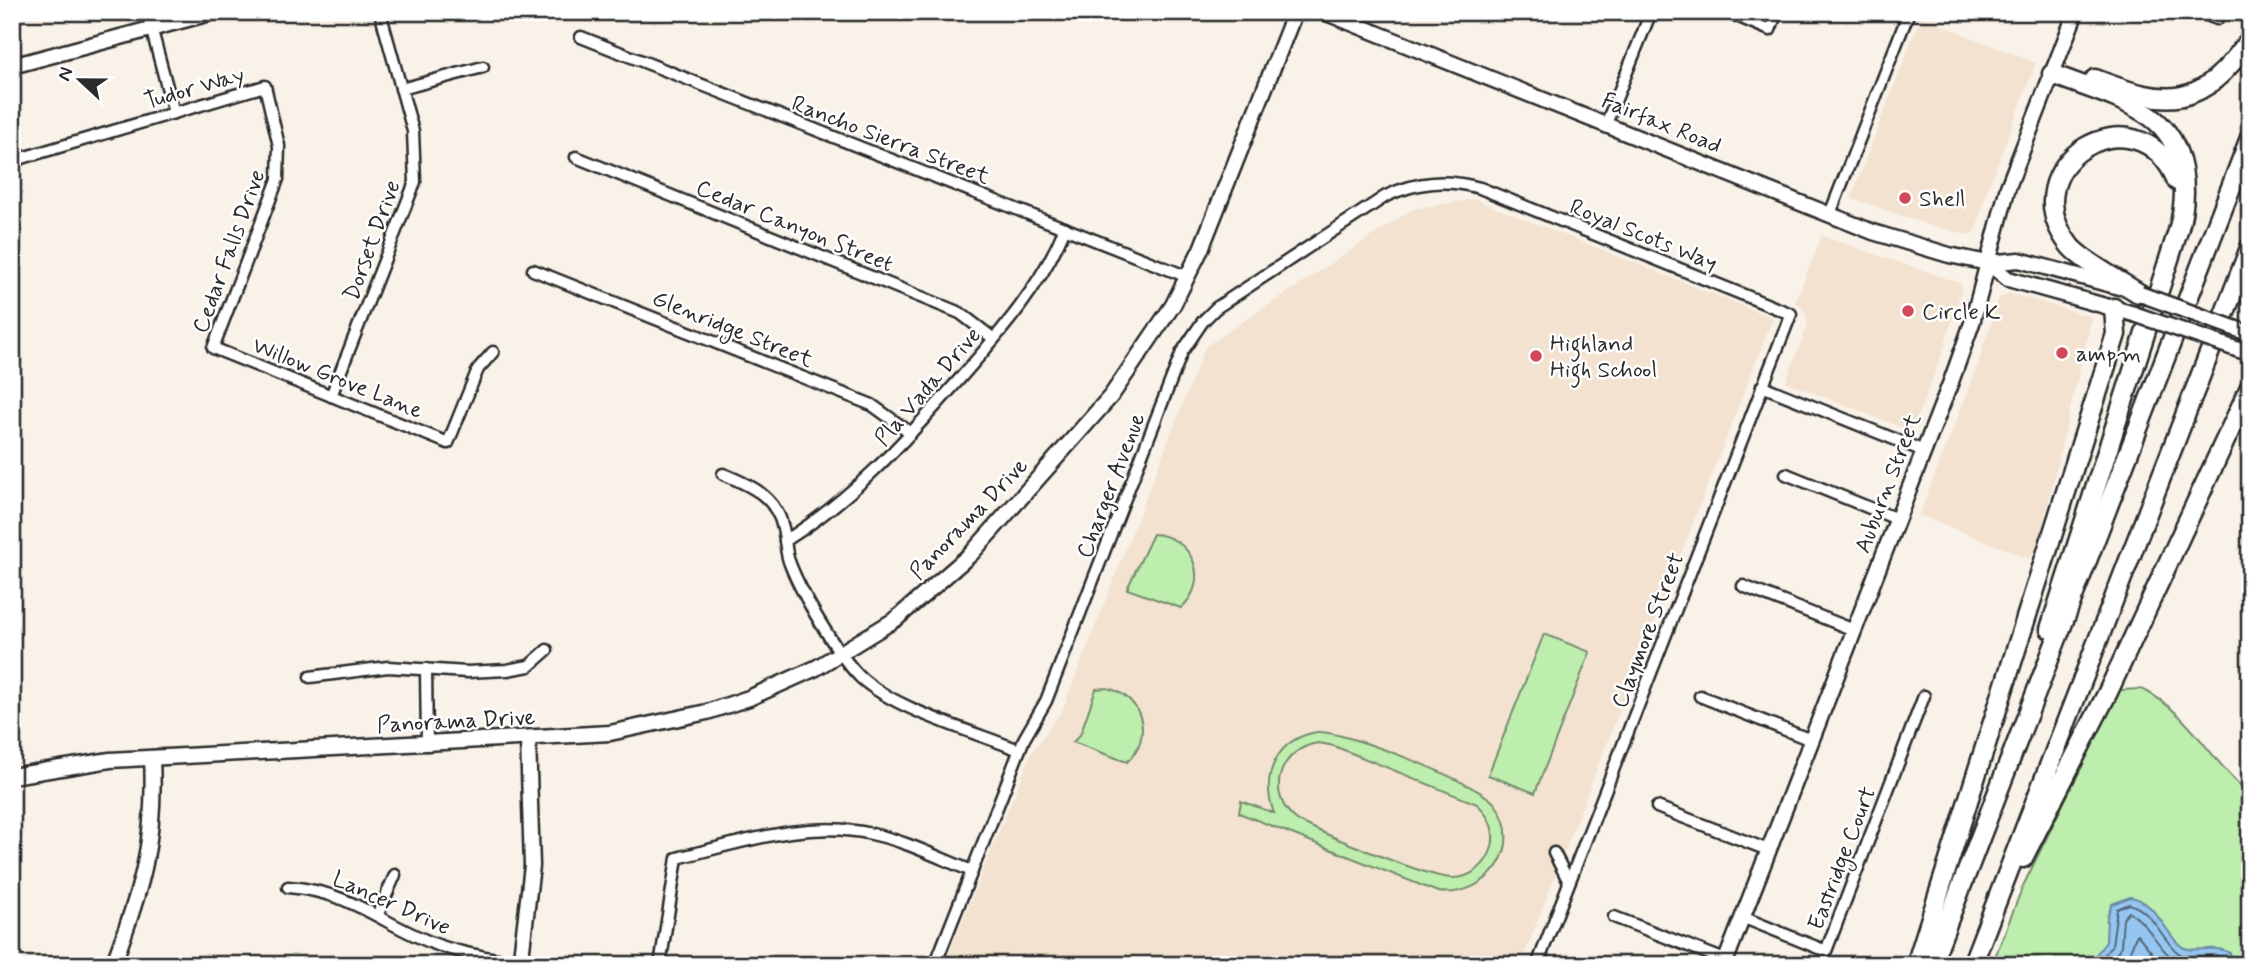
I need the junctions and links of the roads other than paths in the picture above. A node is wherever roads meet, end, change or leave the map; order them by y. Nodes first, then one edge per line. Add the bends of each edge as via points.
1 (147, 12) edge
2 (214, 12) edge
3 (380, 12) edge
4 (1294, 12) edge
5 (1324, 12) edge
6 (1651, 12) edge
7 (1727, 12) edge
8 (1777, 12) edge
9 (1909, 12) edge
10 (2076, 12) edge
11 (2199, 12) edge
12 (2217, 19) dead end
13 (151, 29) junction
14 (581, 37) dead end
15 (2250, 39) edge
16 (12, 66) edge
17 (484, 66) dead end
18 (2054, 69) junction
19 (265, 86) joint
20 (401, 89) junction
21 (174, 113) junction
22 (1606, 124) junction
23 (2250, 138) edge
24 (576, 158) dead end
25 (12, 161) edge
26 (1484, 190) joint
27 (1830, 214) junction
28 (1065, 228) junction
29 (2178, 231) junction
30 (2250, 248) edge
31 (1987, 263) junction
32 (534, 270) dead end
33 (1188, 277) junction
34 (2140, 294) junction
35 (2114, 308) junction
36 (1791, 314) joint
37 (2247, 332) edge
38 (994, 339) junction
39 (213, 348) joint
40 (2244, 351) edge
41 (494, 352) dead end
42 (1762, 386) junction
43 (2250, 387) edge
44 (331, 396) junction
45 (911, 433) junction
46 (1924, 452) junction
47 (723, 474) dead end
48 (1787, 474) dead end
49 (1897, 519) junction
50 (785, 541) junction
51 (1743, 586) dead end
52 (1854, 629) junction
53 (547, 650) dead end
54 (841, 654) junction
55 (426, 669) junction
56 (310, 677) dead end
57 (1700, 696) dead end
58 (1924, 696) dead end
59 (528, 740) junction
60 (1811, 740) junction
61 (427, 745) junction
62 (1019, 750) junction
63 (152, 758) junction
64 (12, 776) edge
65 (1657, 807) dead end
66 (1989, 818) junction
67 (1768, 850) junction
68 (1554, 853) dead end
69 (972, 871) junction
70 (395, 875) dead end
71 (1569, 882) junction
72 (288, 887) dead end
73 (2001, 890) junction
74 (378, 914) junction
75 (1614, 917) dead end
76 (1742, 917) junction
77 (1724, 962) edge
78 (520, 964) edge
79 (113, 965) edge
80 (660, 965) edge
81 (935, 965) edge
82 (1551, 965) edge
83 (1916, 965) edge
84 (1931, 965) edge
85 (1972, 965) edge

1 - 13 street
2 - 13 main road
3 - 20 street, Dorset Drive
4 - 33 main road, Panorama Drive
5 - 22 main road, Fairfax Road
6 - 22 street
7 - 8 street via 1770,30
9 - 27 street
10 - 18 main road, Auburn Street
11 - 12 street
13 - 16 main road
13 - 21 street
14 - 28 street, Rancho Sierra Street
15 - 18 highway via 2234,62 2207,86 2169,99
17 - 20 street
18 - 29 highway via 2133,107 2165,131 2176,149 2185,189
18 - 31 main road, Auburn Street via 2008,187
19 - 21 street, Tudor Way
19 - 39 street, Cedar Falls Drive via 279,146 278,178
20 - 44 street, Dorset Drive via 416,149 415,182
21 - 25 street, Tudor Way
22 - 27 main road, Fairfax Road
23 - 66 highway
24 - 38 street, Cedar Canyon Street via 960,313
26 - 36 street, Royal Scots Way
26 - 62 street, Charger Avenue via 1433,182 1386,196 1227,299 1203,321 1182,352 1046,701
27 - 31 main road, Fairfax Road via 1911,244
28 - 33 street, Rancho Sierra Street
28 - 38 street, Pla Vada Drive via 1035,288
29 - 34 highway via 2177,180 2169,163 2146,143 2102,139 2076,151 2063,166 2053,201 2057,223 2071,248
29 - 66 highway
30 - 73 highway
31 - 34 main road, Fairfax Road via 2019,260
31 - 35 main road, Fairfax Road via 2008,279
31 - 46 main road, Auburn Street via 1968,336
32 - 45 street, Glenridge Street via 872,405
33 - 54 main road, Panorama Drive via 1125,379 999,525 922,598
34 - 37 main road, Fairfax Road, bridge
35 - 40 main road, Fairfax Road, bridge
35 - 83 highway via 2116,334
36 - 42 street, Claymore Street
38 - 45 street, Pla Vada Drive
39 - 44 street, Willow Grove Lane
41 - 44 street, Willow Grove Lane via 478,369 448,443
42 - 46 street
42 - 71 street, Claymore Street
43 - 73 highway via 2108,692 2031,846
45 - 50 street, Pla Vada Drive via 861,486
46 - 49 main road, Auburn Street
47 - 50 street via 766,497 780,517
48 - 49 street
49 - 52 main road, Auburn Street
50 - 54 street via 790,566
51 - 52 street
52 - 60 main road, Auburn Street
53 - 55 street via 529,666 507,670
54 - 59 main road, Panorama Drive via 769,690 686,718 611,733
54 - 62 street via 862,678 891,698
55 - 56 street via 363,668
55 - 61 street
57 - 60 street
58 - 76 street, Eastridge Court via 1826,951
59 - 61 main road, Panorama Drive
59 - 78 main road via 532,866
60 - 67 main road, Auburn Street
61 - 63 main road, Panorama Drive
62 - 69 street, Charger Avenue
63 - 64 main road, Panorama Drive via 77,764
63 - 79 main road via 153,819 147,863
65 - 67 street
66 - 84 highway
67 - 76 main road, Auburn Street
68 - 71 street
69 - 80 street via 893,840 829,828 785,832 677,859
69 - 81 street, Charger Avenue
70 - 74 street
71 - 82 street, Claymore Street via 1539,960
72 - 74 street, Lancer Drive via 329,893
73 - 85 highway
74 - 78 street, Lancer Drive via 434,944
75 - 77 street
76 - 77 main road, Auburn Street

